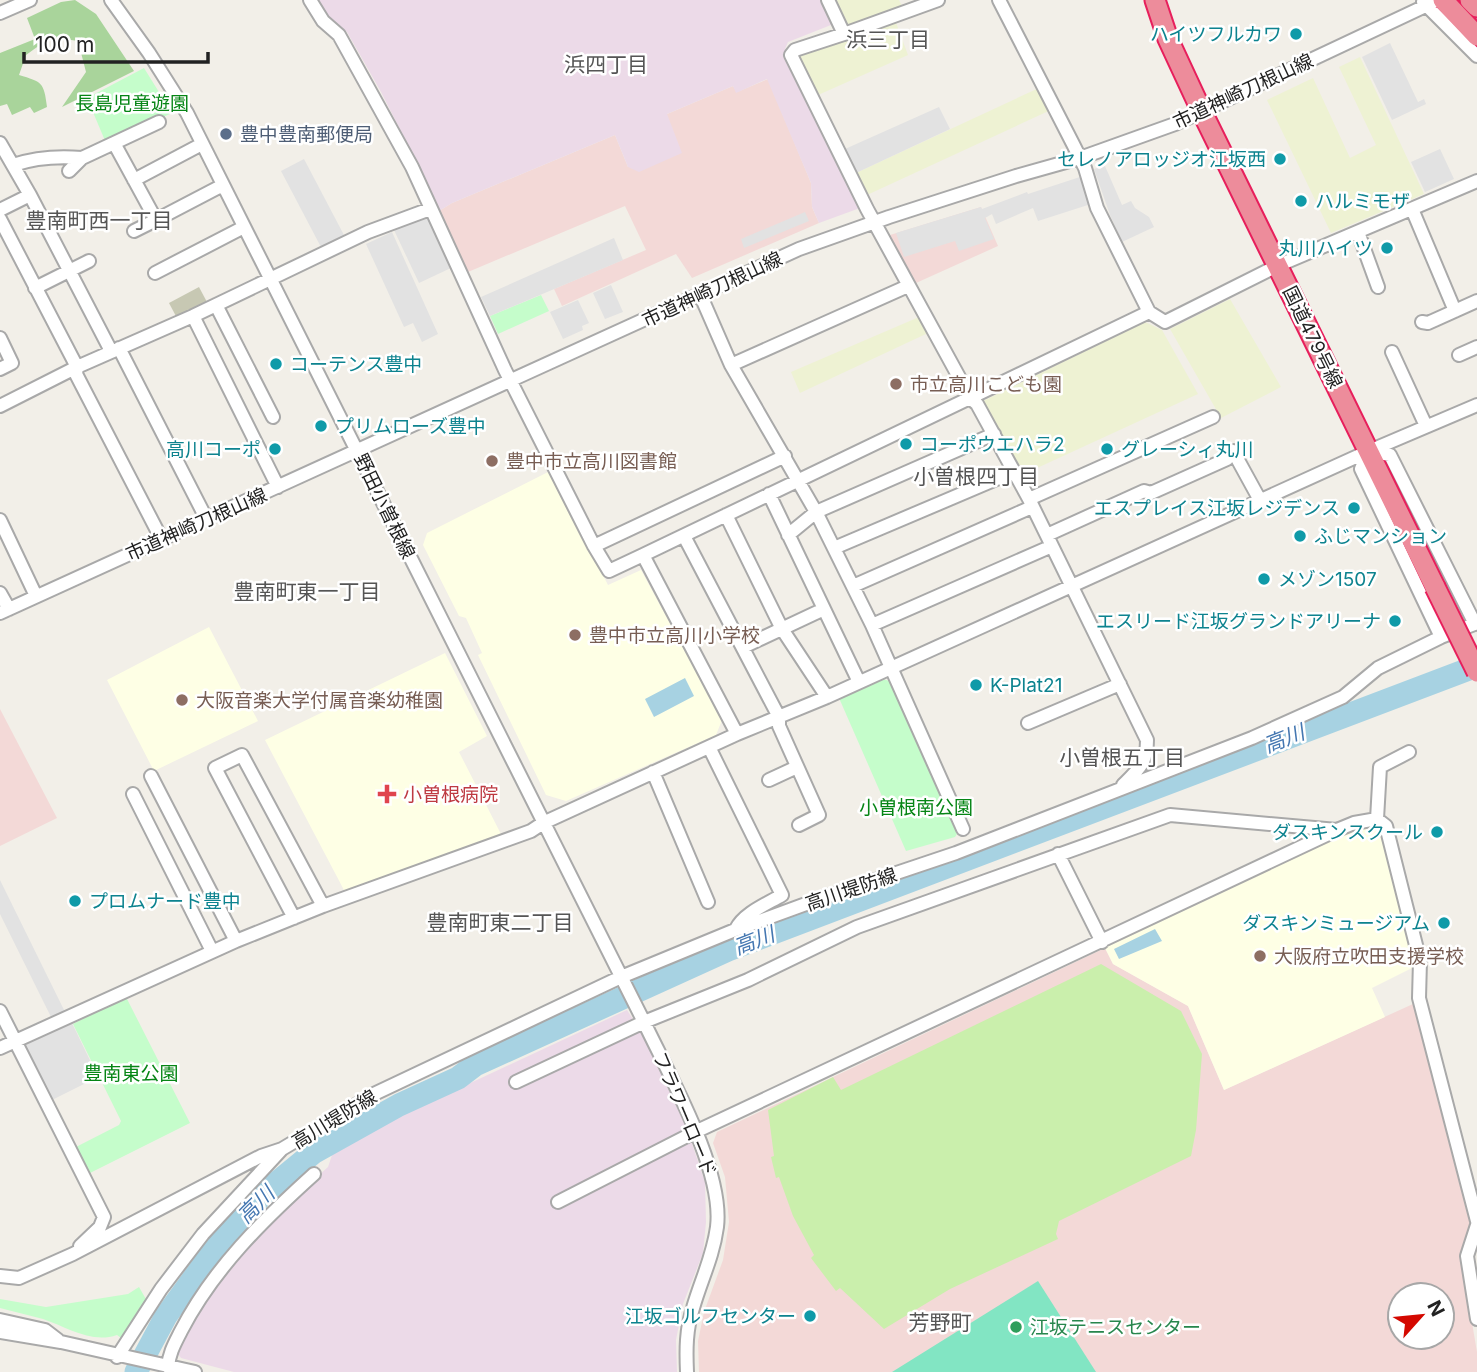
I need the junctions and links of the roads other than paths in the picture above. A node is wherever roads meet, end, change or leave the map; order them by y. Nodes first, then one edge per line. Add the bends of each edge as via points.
1 (30, 0) edge
2 (111, 0) edge
3 (310, 0) edge
4 (828, 0) edge
5 (938, 0) edge
6 (999, 0) edge
7 (1155, 0) edge
8 (1470, 0) edge
9 (1432, 1) edge
10 (1477, 7) edge
11 (0, 13) edge
12 (845, 34) junction
13 (1477, 36) edge
14 (1477, 57) edge
15 (1201, 110) junction
16 (159, 122) dead end
17 (114, 143) junction
18 (202, 144) junction
19 (0, 145) edge
20 (82, 158) junction
21 (1080, 159) junction
22 (13, 165) junction
23 (69, 171) dead end
24 (134, 180) junction
25 (1477, 181) edge
26 (223, 185) junction
27 (30, 195) junction
28 (430, 209) junction
29 (1412, 209) junction
30 (0, 210) edge
31 (0, 219) edge
32 (156, 220) junction
33 (874, 222) junction
34 (244, 227) junction
35 (134, 231) dead end
36 (1358, 232) junction
37 (89, 261) dead end
38 (1277, 266) junction
39 (69, 271) junction
40 (155, 273) dead end
41 (271, 279) junction
42 (908, 286) junction
43 (1378, 287) dead end
44 (36, 288) junction
45 (700, 294) junction
46 (1477, 301) edge
47 (216, 305) junction
48 (1455, 311) junction
49 (1149, 312) junction
50 (193, 316) junction
51 (1422, 322) dead end
52 (0, 338) edge
53 (1477, 347) edge
54 (115, 349) junction
55 (1392, 352) dead end
56 (1459, 355) dead end
57 (731, 365) junction
58 (77, 367) junction
59 (0, 369) edge
60 (510, 381) junction
61 (971, 399) junction
62 (1477, 405) edge
63 (0, 406) edge
64 (273, 417) dead end
65 (1213, 417) dead end
66 (1426, 426) junction
67 (994, 434) junction
68 (1369, 451) junction
69 (358, 452) junction
70 (785, 456) junction
71 (1013, 471) junction
72 (798, 480) junction
73 (278, 487) junction
74 (769, 494) junction
75 (1261, 502) junction
76 (1031, 503) junction
77 (816, 512) junction
78 (726, 515) junction
79 (0, 520) edge
80 (207, 520) junction
81 (788, 535) junction
82 (684, 536) junction
83 (162, 540) junction
84 (1050, 540) junction
85 (594, 546) junction
86 (834, 548) junction
87 (643, 555) junction
88 (853, 586) junction
89 (1072, 586) junction
90 (0, 593) edge
91 (36, 596) junction
92 (824, 608) junction
93 (4, 611) edge
94 (1476, 624) edge
95 (872, 625) junction
96 (782, 629) junction
97 (1441, 637) junction
98 (743, 647) junction
99 (892, 667) junction
100 (1477, 672) edge
101 (859, 682) junction
102 (1120, 684) junction
103 (827, 696) junction
104 (779, 717) junction
105 (1028, 723) dead end
106 (737, 734) junction
107 (709, 747) junction
108 (1409, 752) dead end
109 (797, 767) junction
110 (653, 772) junction
111 (151, 776) dead end
112 (769, 780) dead end
113 (1119, 789) junction
114 (133, 794) dead end
115 (1377, 819) junction
116 (544, 823) junction
117 (799, 825) dead end
118 (963, 829) dead end
119 (1337, 830) junction
120 (1058, 854) junction
121 (708, 902) dead end
122 (323, 906) junction
123 (294, 918) junction
124 (735, 930) junction
125 (236, 941) junction
126 (1102, 942) junction
127 (212, 951) junction
128 (621, 977) junction
129 (0, 1011) edge
130 (644, 1022) junction
131 (16, 1042) junction
132 (0, 1048) edge
133 (516, 1082) dead end
134 (695, 1132) junction
135 (282, 1149) junction
136 (314, 1174) dead end
137 (558, 1202) dead end
138 (1477, 1223) edge
139 (73, 1254) junction
140 (0, 1276) edge
141 (19, 1278) junction
142 (0, 1286) edge
143 (1477, 1319) edge
144 (0, 1320) edge
145 (0, 1332) edge
146 (61, 1342) junction
147 (119, 1357) junction
148 (165, 1366) junction
149 (195, 1372) edge
150 (687, 1372) edge

1 - 11 street
2 - 18 street, 野田小曽根線 via 149,52
3 - 28 street via 339,35 412,167
4 - 12 street
5 - 12 street
6 - 21 street
7 - 15 highway, 国道479号線
8 - 10 highway
9 - 13 highway
9 - 14 street
9 - 15 street, 市道神崎刀根山線
12 - 33 street via 791,55
15 - 21 street, 市道神崎刀根山線
15 - 38 highway, 国道479号線
16 - 17 street
17 - 20 street
17 - 24 street
18 - 24 street
18 - 26 street, 野田小曽根線
19 - 22 street
20 - 22 street
20 - 23 street
21 - 33 street, 市道神崎刀根山線
21 - 49 street via 1097,208
22 - 27 street
24 - 32 street
25 - 29 street
26 - 32 street
26 - 34 street, 野田小曽根線
27 - 30 street
27 - 39 street
28 - 41 street via 368,232
28 - 60 street
29 - 36 street
29 - 48 street
31 - 44 street
32 - 35 street
33 - 42 street
33 - 45 street, 市道神崎刀根山線 via 799,249
34 - 40 street
34 - 41 street, 野田小曽根線
36 - 38 street
36 - 43 street
37 - 39 street
38 - 49 street via 1165,322
38 - 68 highway, 国道479号線
39 - 44 street
39 - 54 street
41 - 47 street
41 - 69 street, 野田小曽根線
42 - 57 street
42 - 61 street
44 - 58 street
45 - 57 street
45 - 60 street, 市道神崎刀根山線
46 - 48 street
47 - 50 street
47 - 64 street
48 - 51 street
49 - 61 street
50 - 54 street
50 - 73 street
52 - 59 street via 12,363
53 - 56 street
54 - 58 street
54 - 80 street
55 - 66 street
57 - 70 street
58 - 63 street
58 - 83 street via 76,374
60 - 69 street, 市道神崎刀根山線
60 - 85 street
61 - 67 street
61 - 72 street
62 - 66 street
65 - 76 street
66 - 68 street
67 - 71 street
67 - 77 street
68 - 75 street
68 - 94 street via 1390,456
68 - 97 street via 1361,469
68 - 100 highway, 国道479号線, bridge
69 - 73 street, 市道神崎刀根山線
69 - 116 street, 野田小曽根線
70 - 72 street
70 - 85 street
71 - 76 street
71 - 86 street
72 - 74 street
72 - 77 street
73 - 80 street, 市道神崎刀根山線
74 - 78 street
74 - 81 street
75 - 84 street via 1230,455 1151,493 1144,491
75 - 89 street
76 - 84 street
76 - 88 street
77 - 81 street
77 - 86 street
78 - 82 street
78 - 96 street
79 - 91 street
80 - 83 street, 市道神崎刀根山線
81 - 92 street
82 - 87 street
82 - 98 street
83 - 91 street, 市道神崎刀根山線
84 - 89 street
84 - 95 street
85 - 87 street via 609,571
86 - 88 street
87 - 106 street
88 - 95 street
89 - 99 street
89 - 102 street
90 - 93 street
91 - 93 street, 市道神崎刀根山線
92 - 96 street
92 - 101 street
94 - 97 street, 高川堤防線
95 - 99 street
96 - 98 street
96 - 103 street
97 - 113 street, 高川堤防線 via 1378,668 1343,697
98 - 104 street
99 - 101 street
99 - 118 street
101 - 103 street
102 - 105 street
102 - 113 street via 1147,740 1147,756
103 - 104 street
104 - 106 street
104 - 109 street
106 - 107 street
107 - 110 street
107 - 124 street via 782,895 750,914
108 - 115 street via 1380,767
109 - 112 street
109 - 117 street via 819,815
110 - 116 street
110 - 121 street
111 - 125 street
113 - 124 street, 高川堤防線 via 956,853
114 - 127 street
115 - 119 street
115 - 138 street via 1387,826 1420,961 1419,998
116 - 122 street
116 - 128 street, 野田小曽根線
119 - 120 street via 1170,815
119 - 126 street
120 - 126 street
120 - 130 street via 857,927 748,980
122 - 123 street
122 - 123 street via 242,755 215,768
123 - 125 street
124 - 128 street, 高川堤防線
125 - 127 street
126 - 134 street
127 - 131 street
128 - 130 street, 野田小曽根線
128 - 135 street, 高川堤防線 via 373,1094
129 - 131 street
130 - 133 street
130 - 134 street, フラワーロード
131 - 132 street
131 - 139 street via 104,1217
134 - 137 street
134 - 150 street, フラワーロード via 715,1181 718,1223 712,1257 692,1309
135 - 139 street
135 - 147 street, 高川堤防線 via 203,1234 161,1289
136 - 148 street via 232,1256 194,1307
138 - 143 street via 1467,1256
139 - 141 street
140 - 141 street
141 - 142 street
144 - 146 street via 45,1330
145 - 146 street
146 - 147 street
147 - 148 street
148 - 149 street

